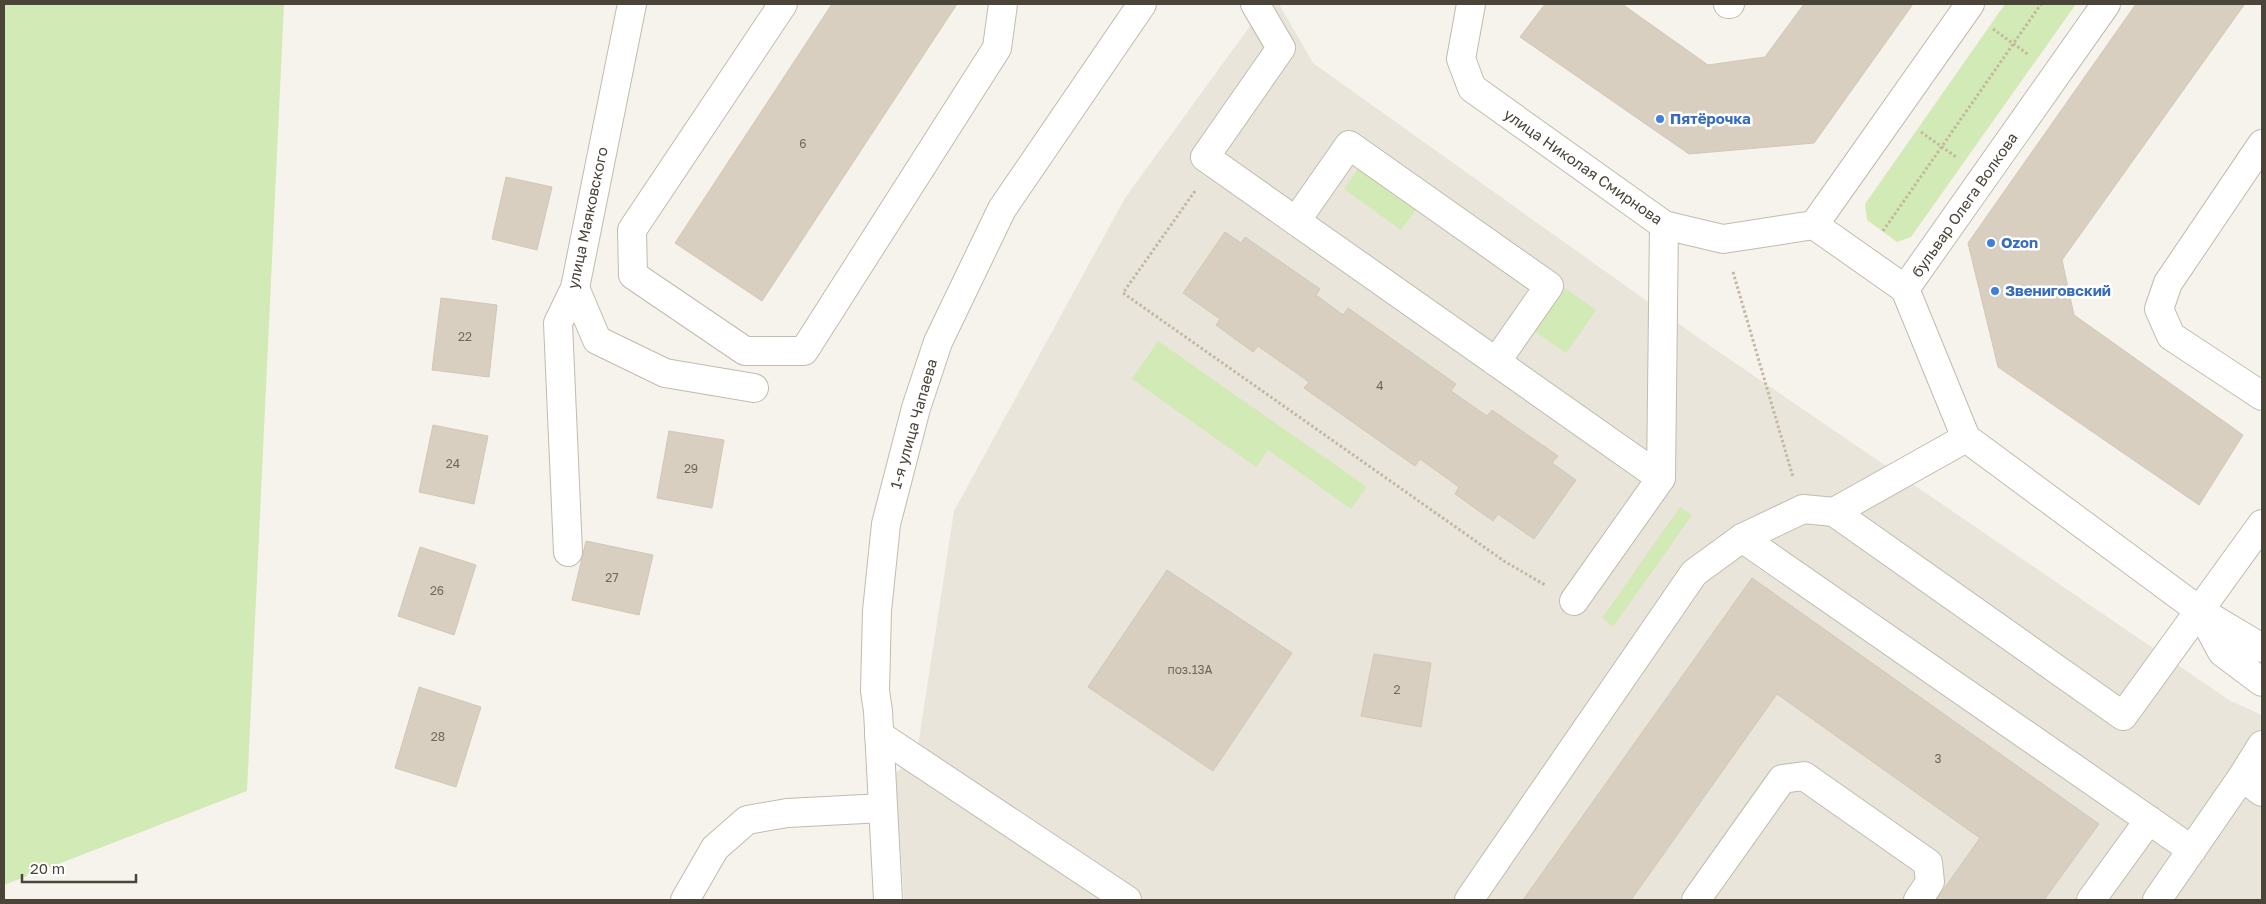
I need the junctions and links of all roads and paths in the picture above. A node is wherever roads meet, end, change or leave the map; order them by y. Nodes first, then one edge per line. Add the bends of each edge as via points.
1 (632, 4) edge
2 (783, 4) edge
3 (1003, 4) edge
4 (1142, 4) edge
5 (1255, 4) edge
6 (1471, 4) edge
7 (2041, 4) edge
8 (2106, 4) edge
9 (1968, 7) edge
10 (2013, 44) junction
11 (2056, 74) junction
12 (2262, 144) edge
13 (1214, 164) junction
14 (1296, 221) junction
15 (1664, 225) junction
16 (1814, 225) junction
17 (1723, 239) junction
18 (1862, 260) junction
19 (575, 288) junction
20 (1905, 289) junction
21 (1496, 362) junction
22 (754, 388) dead end
23 (2262, 396) edge
24 (1966, 438) junction
25 (1661, 478) junction
26 (1803, 509) junction
27 (1834, 512) junction
28 (2262, 524) edge
29 (1742, 538) junction
30 (568, 552) dead end
31 (1574, 601) joint
32 (2200, 612) junction
33 (2262, 648) edge
34 (2262, 682) edge
35 (879, 735) junction
36 (2262, 745) edge
37 (2252, 784) edge
38 (883, 808) junction
39 (2149, 820) junction
40 (2192, 850) junction
41 (685, 900) edge
42 (888, 900) edge
43 (1127, 900) edge
44 (1470, 900) edge
45 (1696, 900) edge
46 (1918, 900) edge
47 (2091, 900) edge
48 (2157, 900) edge

1 - 19 street, улица Маяковского
2 - 3 street via 632,230 633,275 745,351 804,351 996,48
4 - 35 street, 1-я улица Чапаева via 1002,210 938,342 916,408 885,533 878,592 875,671
5 - 13 street via 1281,48 1205,157
6 - 15 street, улица Николая Смирнова via 1461,59 1472,88
7 - 10 path
8 - 11 street, бульвар Олега Волкова
9 - 10 path
9 - 16 street
10 - 11 path
10 - 18 path
11 - 20 street, бульвар Олега Волкова
12 - 23 street via 2168,283 2159,309 2171,336
13 - 14 street
13 - 31 path via 1123,294 1504,561
14 - 21 street
14 - 21 street via 1349,145 1549,286
15 - 17 street, улица Николая Смирнова
15 - 25 street
16 - 17 street, улица Николая Смирнова
16 - 18 street, бульвар Олега Волкова
17 - 26 path
18 - 20 street, бульвар Олега Волкова
19 - 22 street via 597,340 665,373
19 - 30 street, улица Маяковского via 558,324
20 - 24 street
21 - 25 street
24 - 27 street
24 - 32 street
25 - 31 street
26 - 27 street
26 - 29 street
27 - 32 street via 2123,716
28 - 32 street
29 - 39 street
29 - 44 street via 1694,573
32 - 33 street
32 - 34 street via 2222,652
35 - 38 street, 1-я улица Чапаева
35 - 43 street
36 - 37 street
37 - 40 street
38 - 41 street via 787,813 747,820 715,848
38 - 42 street, 1-я улица Чапаева
39 - 40 street
39 - 47 street
40 - 48 street
45 - 46 street via 1782,779 1804,776 1928,863 1930,882

